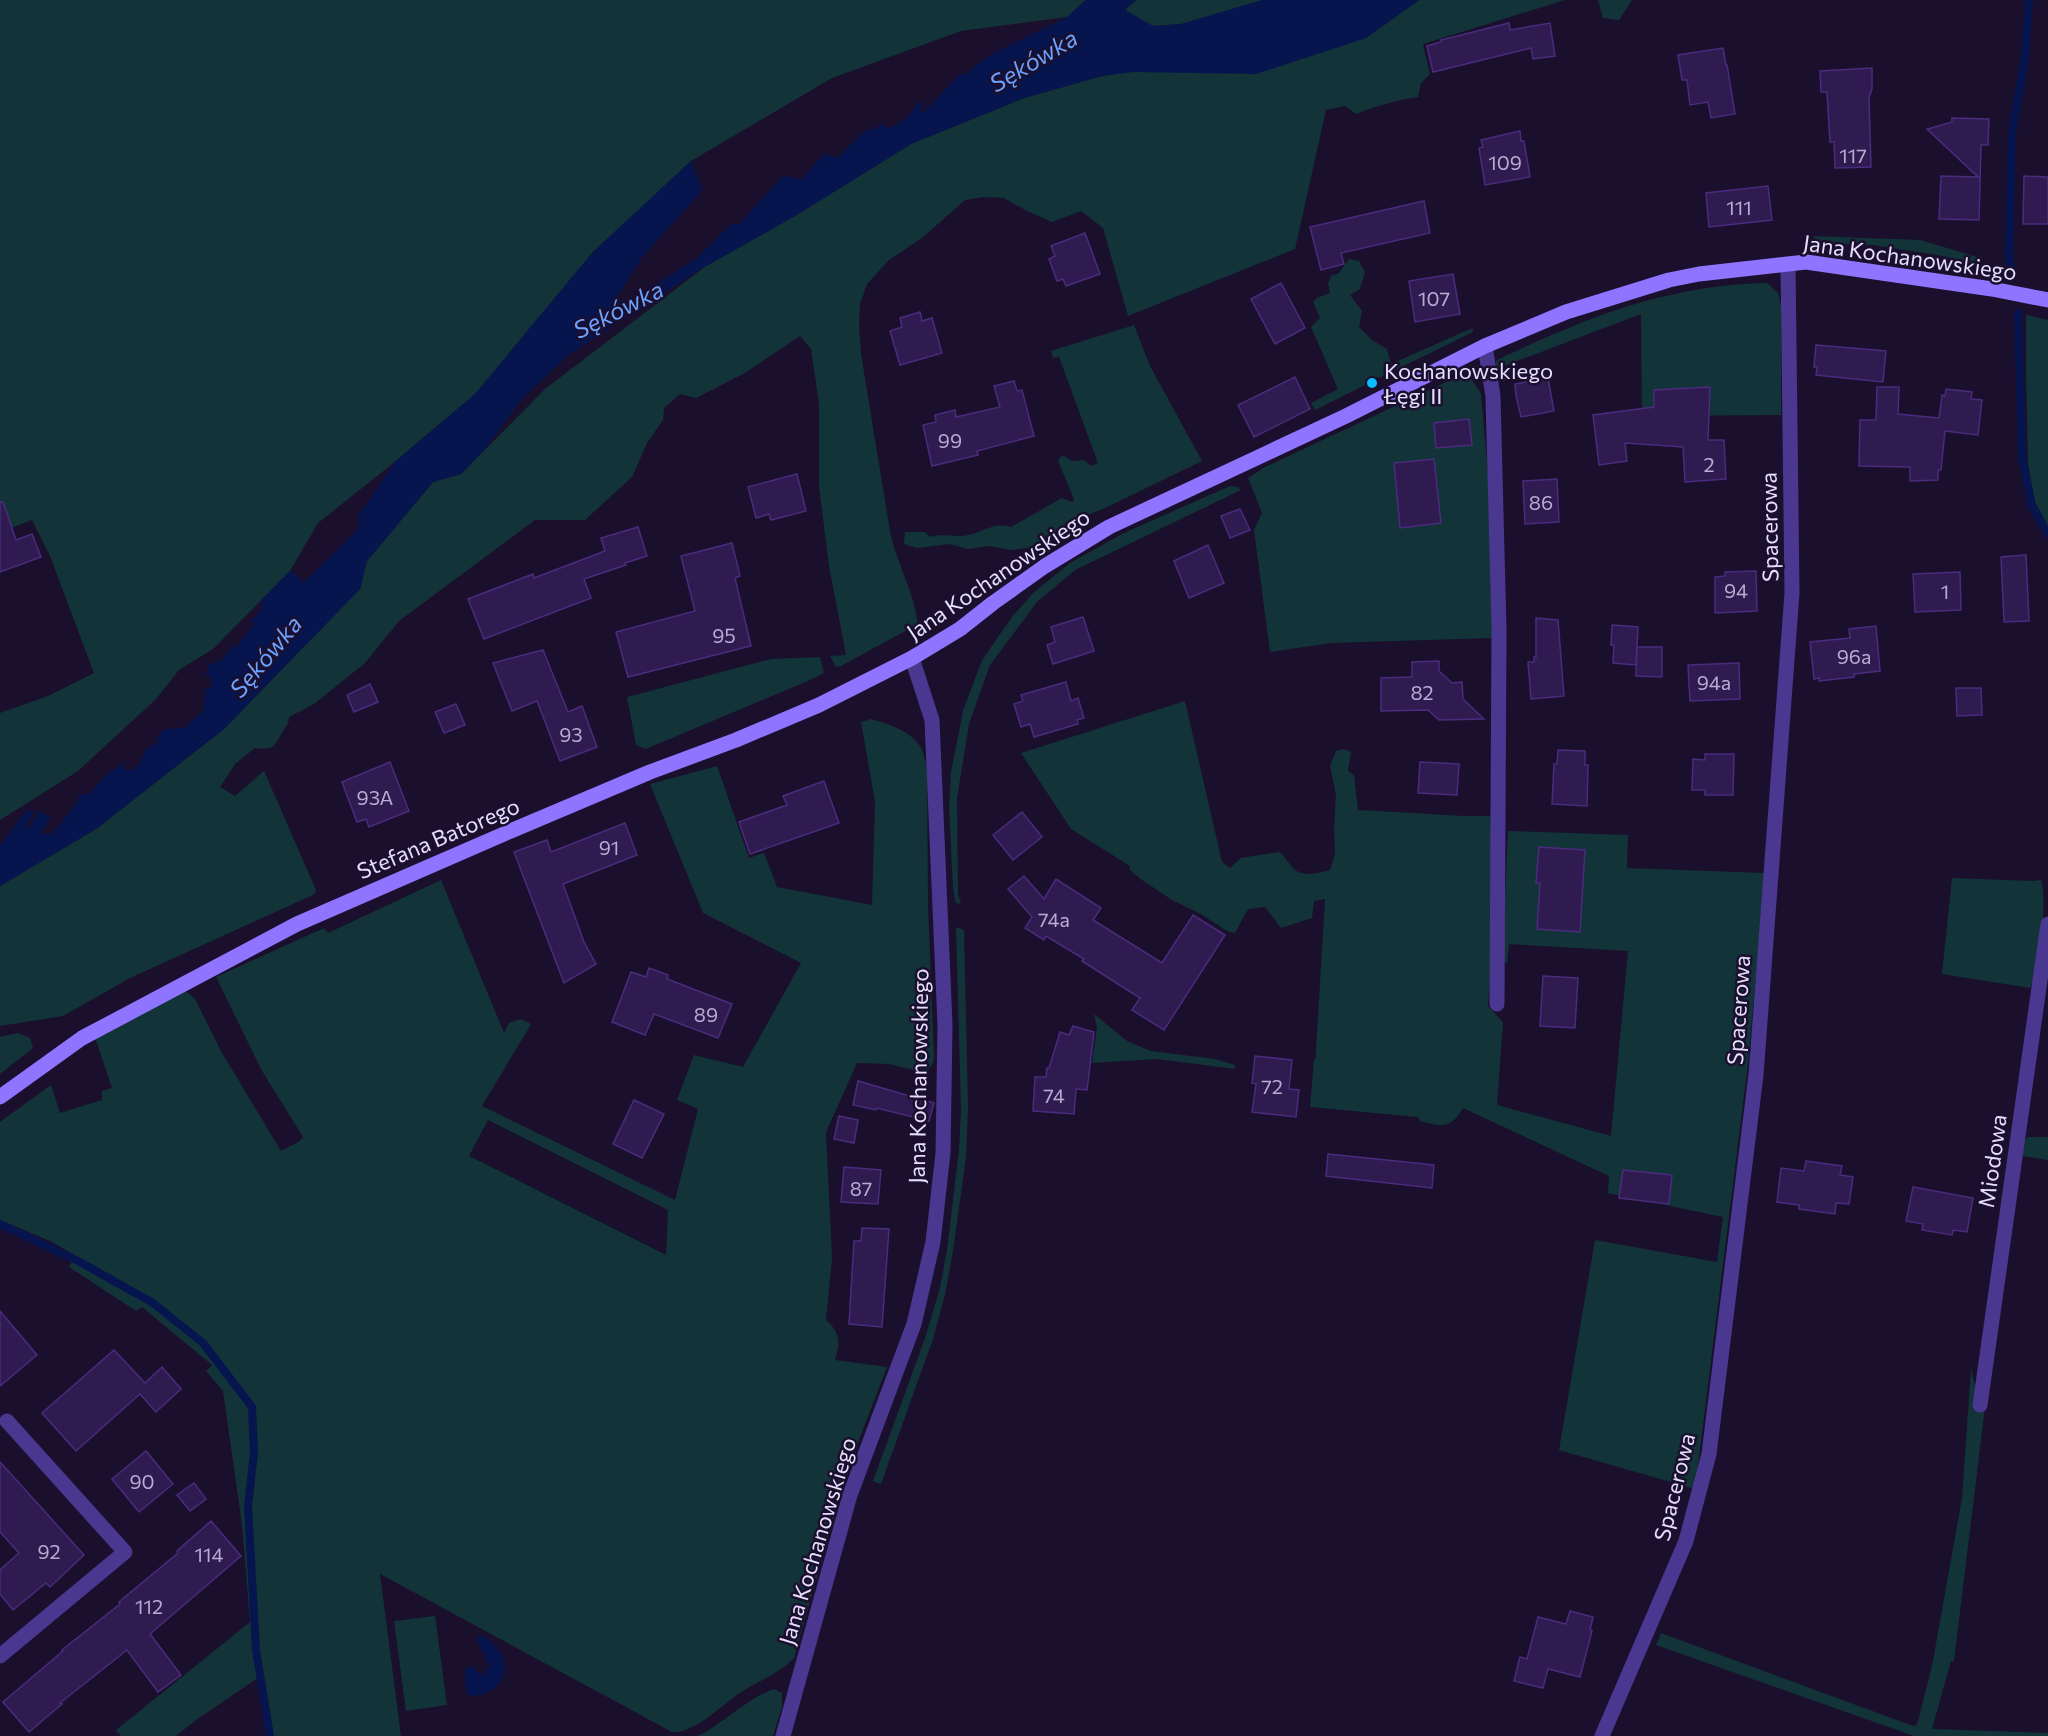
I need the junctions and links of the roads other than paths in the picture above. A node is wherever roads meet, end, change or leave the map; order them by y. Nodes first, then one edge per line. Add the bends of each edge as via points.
1 (1788, 264) junction
2 (2048, 300) edge
3 (1485, 346) junction
4 (912, 658) junction
5 (2048, 924) edge
6 (1497, 1004) dead end
7 (0, 1097) edge
8 (1980, 1405) dead end
9 (7, 1421) dead end
10 (0, 1656) edge
11 (783, 1736) edge
12 (1602, 1736) edge

1 - 2 street, Jana Kochanowskiego via 1806,262
1 - 3 street, Jana Kochanowskiego via 1670,280 1566,312
1 - 12 street, Spacerowa via 1792,593 1755,1086 1710,1442 1686,1541
3 - 4 street, Jana Kochanowskiego via 1109,527
3 - 6 street via 1493,396 1499,630
4 - 7 street, Stefana Batorego via 819,705 513,830 297,924 82,1038
4 - 11 street, Jana Kochanowskiego via 932,720 945,1024 943,1153 933,1242 914,1324 850,1495
5 - 8 street, Miodowa
9 - 10 street via 125,1552

